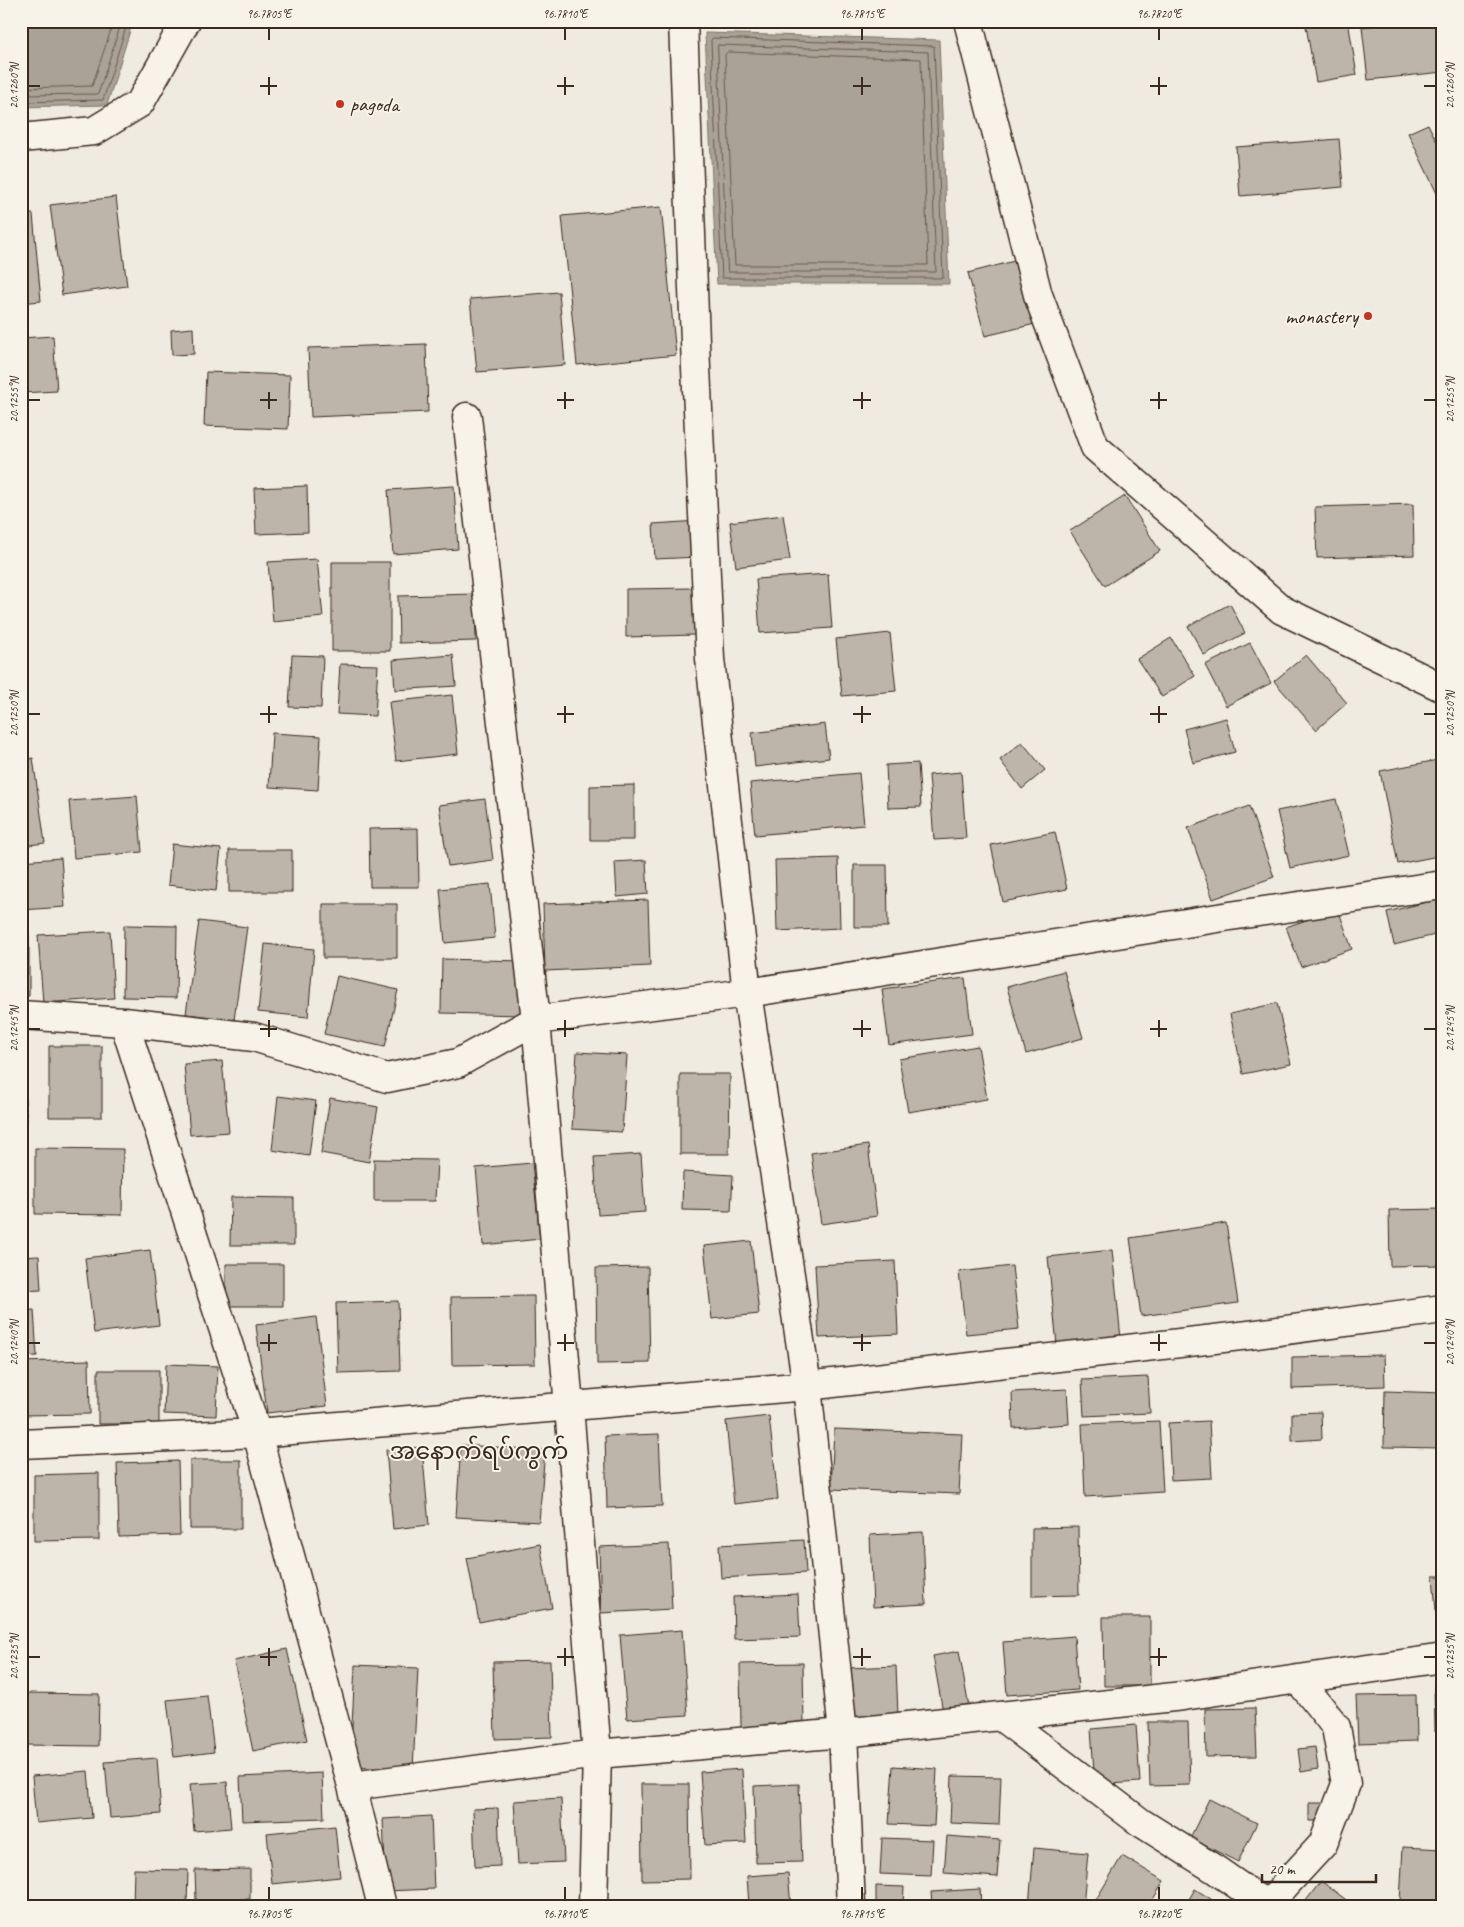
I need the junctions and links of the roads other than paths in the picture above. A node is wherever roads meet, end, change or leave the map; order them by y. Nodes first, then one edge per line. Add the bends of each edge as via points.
1 (186, 21) edge
2 (684, 21) edge
3 (968, 21) edge
4 (21, 138) edge
5 (467, 417) dead end
6 (1443, 688) edge
7 (1443, 886) edge
8 (747, 993) junction
9 (21, 1015) edge
10 (536, 1020) junction
11 (124, 1022) junction
12 (1443, 1309) edge
13 (807, 1386) junction
14 (569, 1408) junction
15 (257, 1433) junction
16 (21, 1444) edge
17 (1443, 1658) edge
18 (1298, 1679) junction
19 (1000, 1716) junction
20 (843, 1733) junction
21 (597, 1754) junction
22 (352, 1786) junction
23 (1267, 1905) edge
24 (382, 1906) edge
25 (593, 1906) edge
26 (851, 1906) edge

1 - 4 street via 140,103 94,132
2 - 8 street via 710,659
3 - 6 street via 1038,296 1095,448 1282,610
5 - 10 street
7 - 8 street via 1230,916
8 - 10 street
8 - 13 street
9 - 11 street
10 - 11 street via 458,1063 387,1078 254,1037
10 - 14 street
11 - 15 street
12 - 13 street via 1250,1335
13 - 14 street
13 - 20 street
14 - 15 street
14 - 21 street
15 - 16 street
15 - 22 street
17 - 18 street
18 - 19 street via 1183,1696
18 - 23 street via 1336,1727 1346,1784 1323,1844
19 - 20 street
19 - 23 street via 1140,1822
20 - 21 street
20 - 26 street
21 - 22 street
21 - 25 street
22 - 24 street

